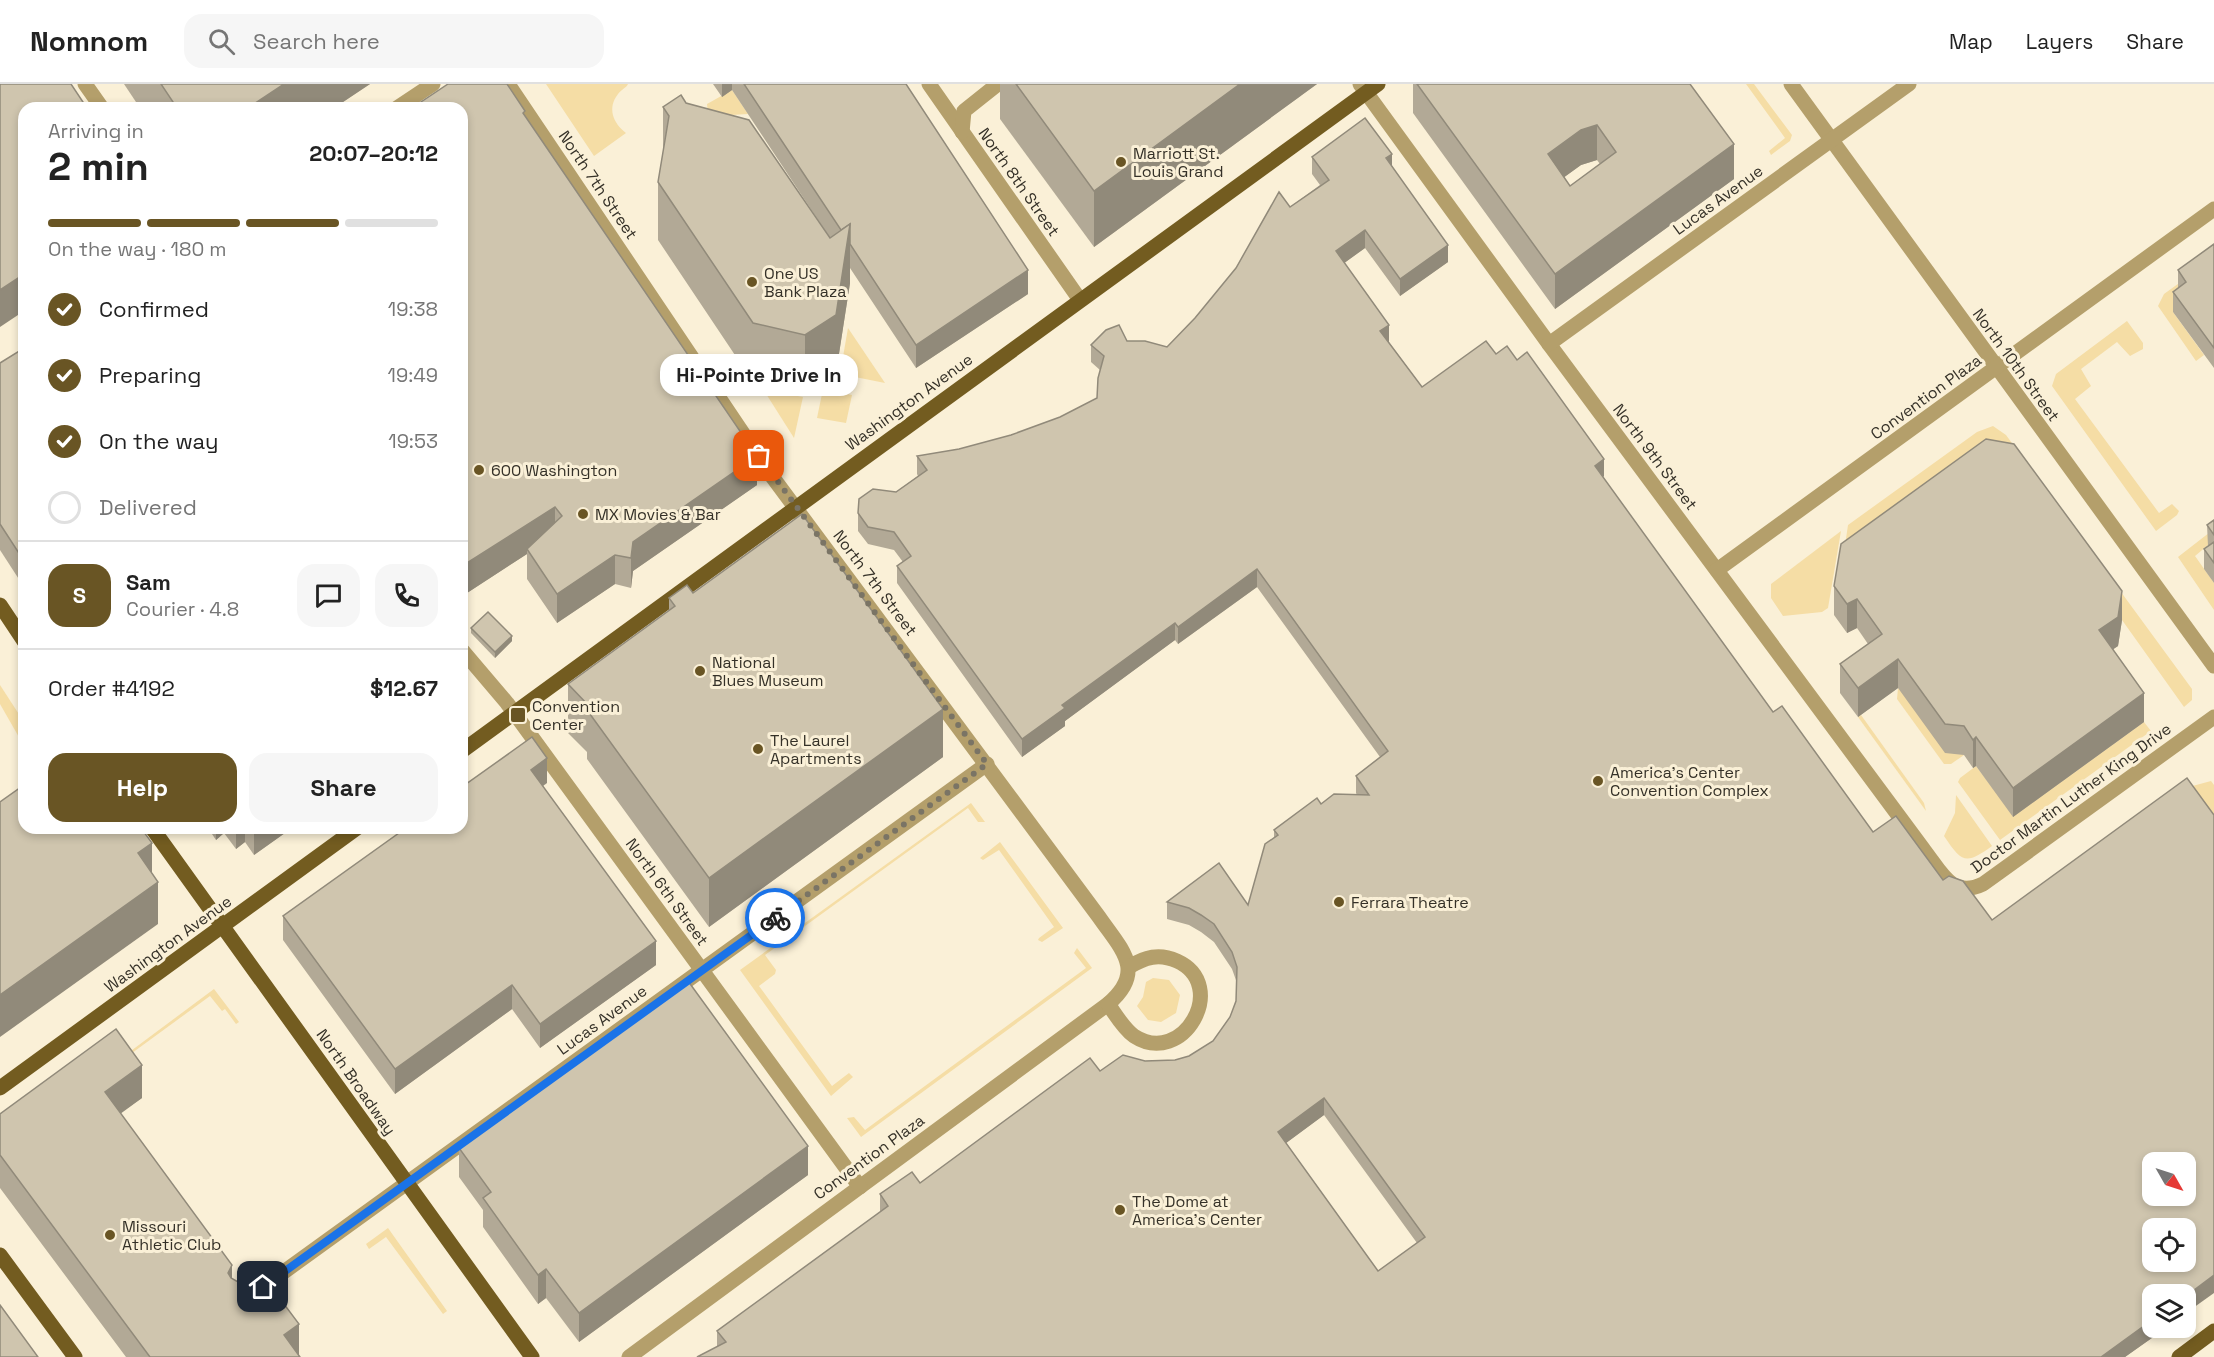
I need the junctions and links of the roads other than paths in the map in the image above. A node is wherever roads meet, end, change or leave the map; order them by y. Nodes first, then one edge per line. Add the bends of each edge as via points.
1 (86, 84) edge
2 (433, 84) edge
3 (508, 84) edge
4 (929, 84) edge
5 (998, 84) edge
6 (1791, 84) edge
7 (1909, 84) edge
8 (1368, 87) edge
9 (98, 102) edge
10 (406, 102) edge
11 (962, 132) junction
12 (1832, 140) junction
13 (2214, 209) edge
14 (1080, 300) junction
15 (1549, 344) junction
16 (1996, 369) junction
17 (796, 507) junction
18 (1717, 570) junction
19 (0, 605) edge
20 (18, 632) edge
21 (468, 657) edge
22 (2214, 666) edge
23 (514, 713) junction
24 (2214, 717) edge
25 (468, 747) edge
26 (987, 764) junction
27 (156, 834) edge
28 (349, 834) edge
29 (1924, 850) joint
30 (223, 927) junction
31 (702, 970) junction
32 (1128, 974) junction
33 (1108, 1004) junction
34 (0, 1089) edge
35 (406, 1184) junction
36 (860, 1186) junction
37 (0, 1255) edge
38 (238, 1305) edge
39 (2214, 1331) edge
40 (75, 1357) edge
41 (532, 1357) edge
42 (629, 1357) edge
43 (2179, 1357) edge

1 - 9 street
2 - 10 street
3 - 17 street, North 7th Street
4 - 11 street, North 8th Street
5 - 11 street via 964,111
6 - 12 street, North 10th Street
7 - 12 street, Lucas Avenue
8 - 14 main road, Washington Avenue
8 - 15 street, North 9th Street
11 - 14 street, North 8th Street
12 - 15 street, Lucas Avenue
12 - 16 street, North 10th Street
13 - 16 street, Convention Plaza
14 - 17 main road, Washington Avenue
15 - 18 street, North 9th Street
16 - 18 street, Convention Plaza
16 - 22 street, North 10th Street
17 - 23 main road, Washington Avenue
17 - 26 street, North 7th Street
18 - 29 street, North 9th Street
19 - 20 main road
21 - 23 street, North 6th Street
23 - 25 main road, Washington Avenue
23 - 31 street, North 6th Street
24 - 29 street, Doctor Martin Luther King Drive via 1970,891 1957,888
26 - 31 street, Lucas Avenue
26 - 32 street, North 7th Street via 1124,952
27 - 30 main road, North Broadway
28 - 30 main road, Washington Avenue
30 - 34 main road, Washington Avenue
30 - 35 main road, North Broadway
31 - 35 street, Lucas Avenue
31 - 36 street, North 6th Street
32 - 33 street, Convention Plaza via 1123,990
32 - 33 street via 1154,956 1174,960 1191,972 1201,997 1194,1023 1174,1040 1148,1042 1125,1028
33 - 36 street, Convention Plaza
35 - 38 street, Lucas Avenue
35 - 41 main road, North Broadway
36 - 42 street, Convention Plaza
37 - 40 main road
39 - 43 main road

